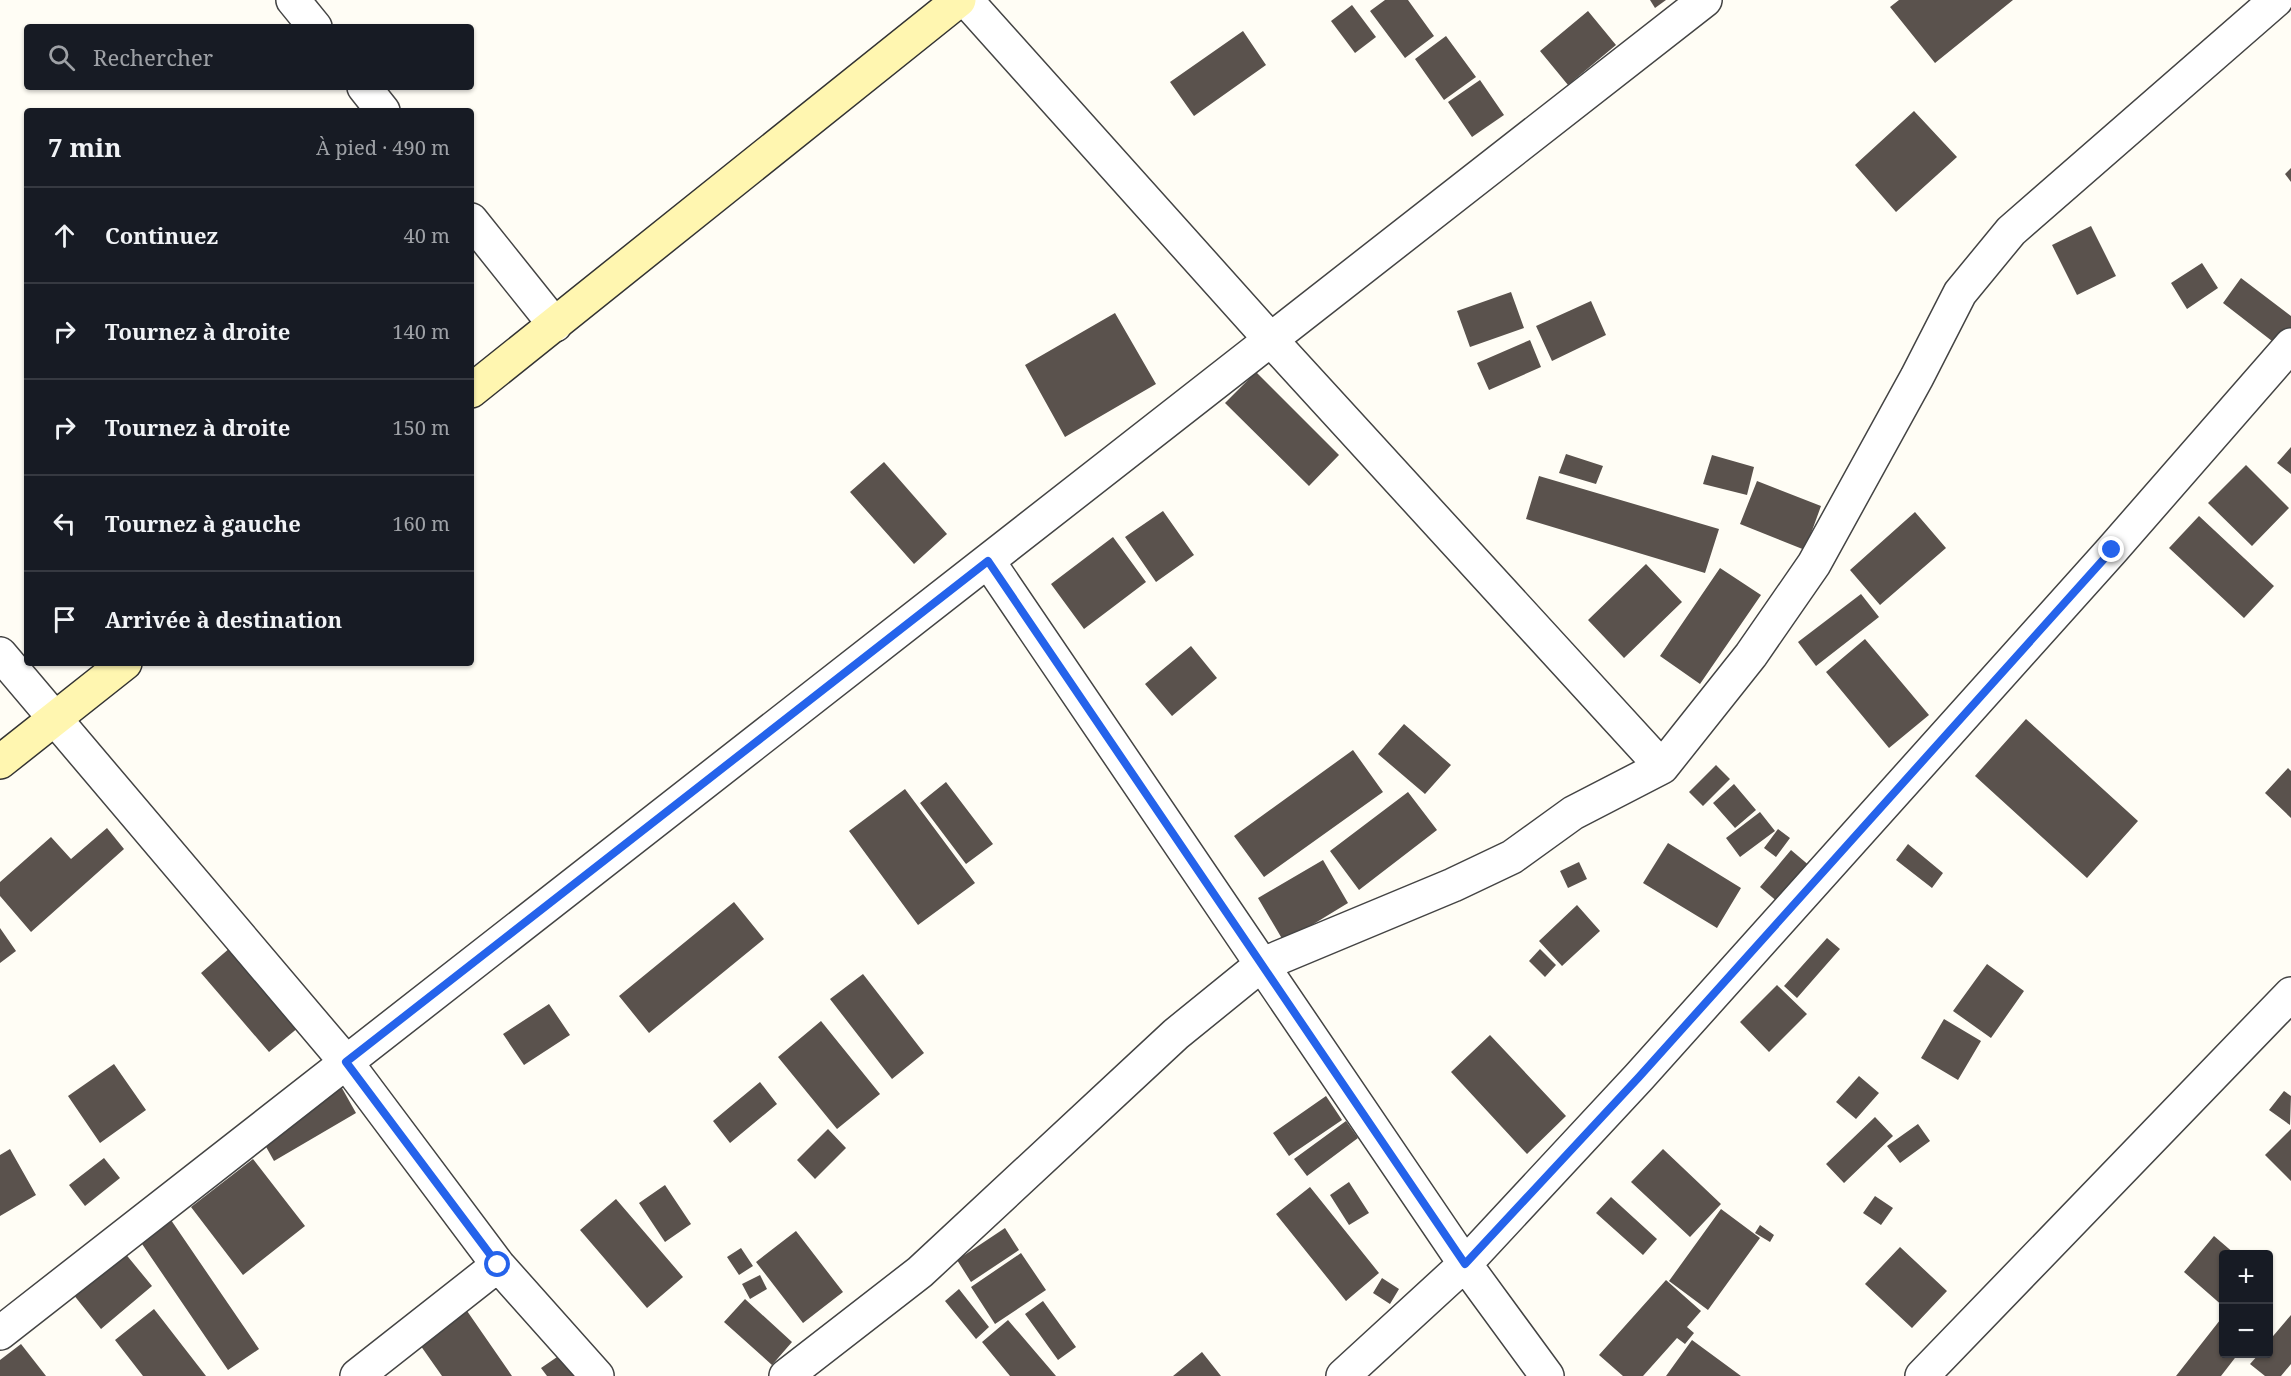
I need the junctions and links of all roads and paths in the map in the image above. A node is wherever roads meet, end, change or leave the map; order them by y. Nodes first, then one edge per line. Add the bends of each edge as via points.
1 (293, 0) edge
2 (960, 0) edge
3 (966, 0) edge
4 (1705, 0) edge
5 (2276, 0) edge
6 (313, 24) edge
7 (366, 90) edge
8 (381, 108) edge
9 (474, 224) edge
10 (555, 325) junction
11 (1271, 340) junction
12 (2291, 345) edge
13 (474, 389) edge
14 (988, 561) junction
15 (0, 654) edge
16 (121, 666) edge
17 (54, 719) junction
18 (0, 762) edge
19 (1662, 767) junction
20 (1261, 965) junction
21 (2291, 994) edge
22 (346, 1062) junction
23 (1465, 1264) junction
24 (498, 1265) junction
25 (0, 1333) edge
26 (357, 1376) edge
27 (597, 1376) edge
28 (786, 1376) edge
29 (1343, 1376) edge
30 (1547, 1376) edge
31 (1922, 1376) edge

1 - 6 street
2 - 10 main road
3 - 11 street
4 - 11 street
5 - 19 street via 2011,231 1960,293 1814,564 1751,655
7 - 8 street
9 - 10 street
10 - 13 main road
11 - 14 street
11 - 19 street
12 - 23 street via 2104,559
14 - 20 street
14 - 22 street
15 - 17 street
16 - 17 main road
17 - 18 main road
17 - 22 street
19 - 20 street via 1573,813 1512,857
20 - 23 street
20 - 28 street via 1176,1034 920,1272
21 - 31 street
22 - 24 street
22 - 25 street
23 - 29 street
23 - 30 street
24 - 26 street
24 - 27 street

